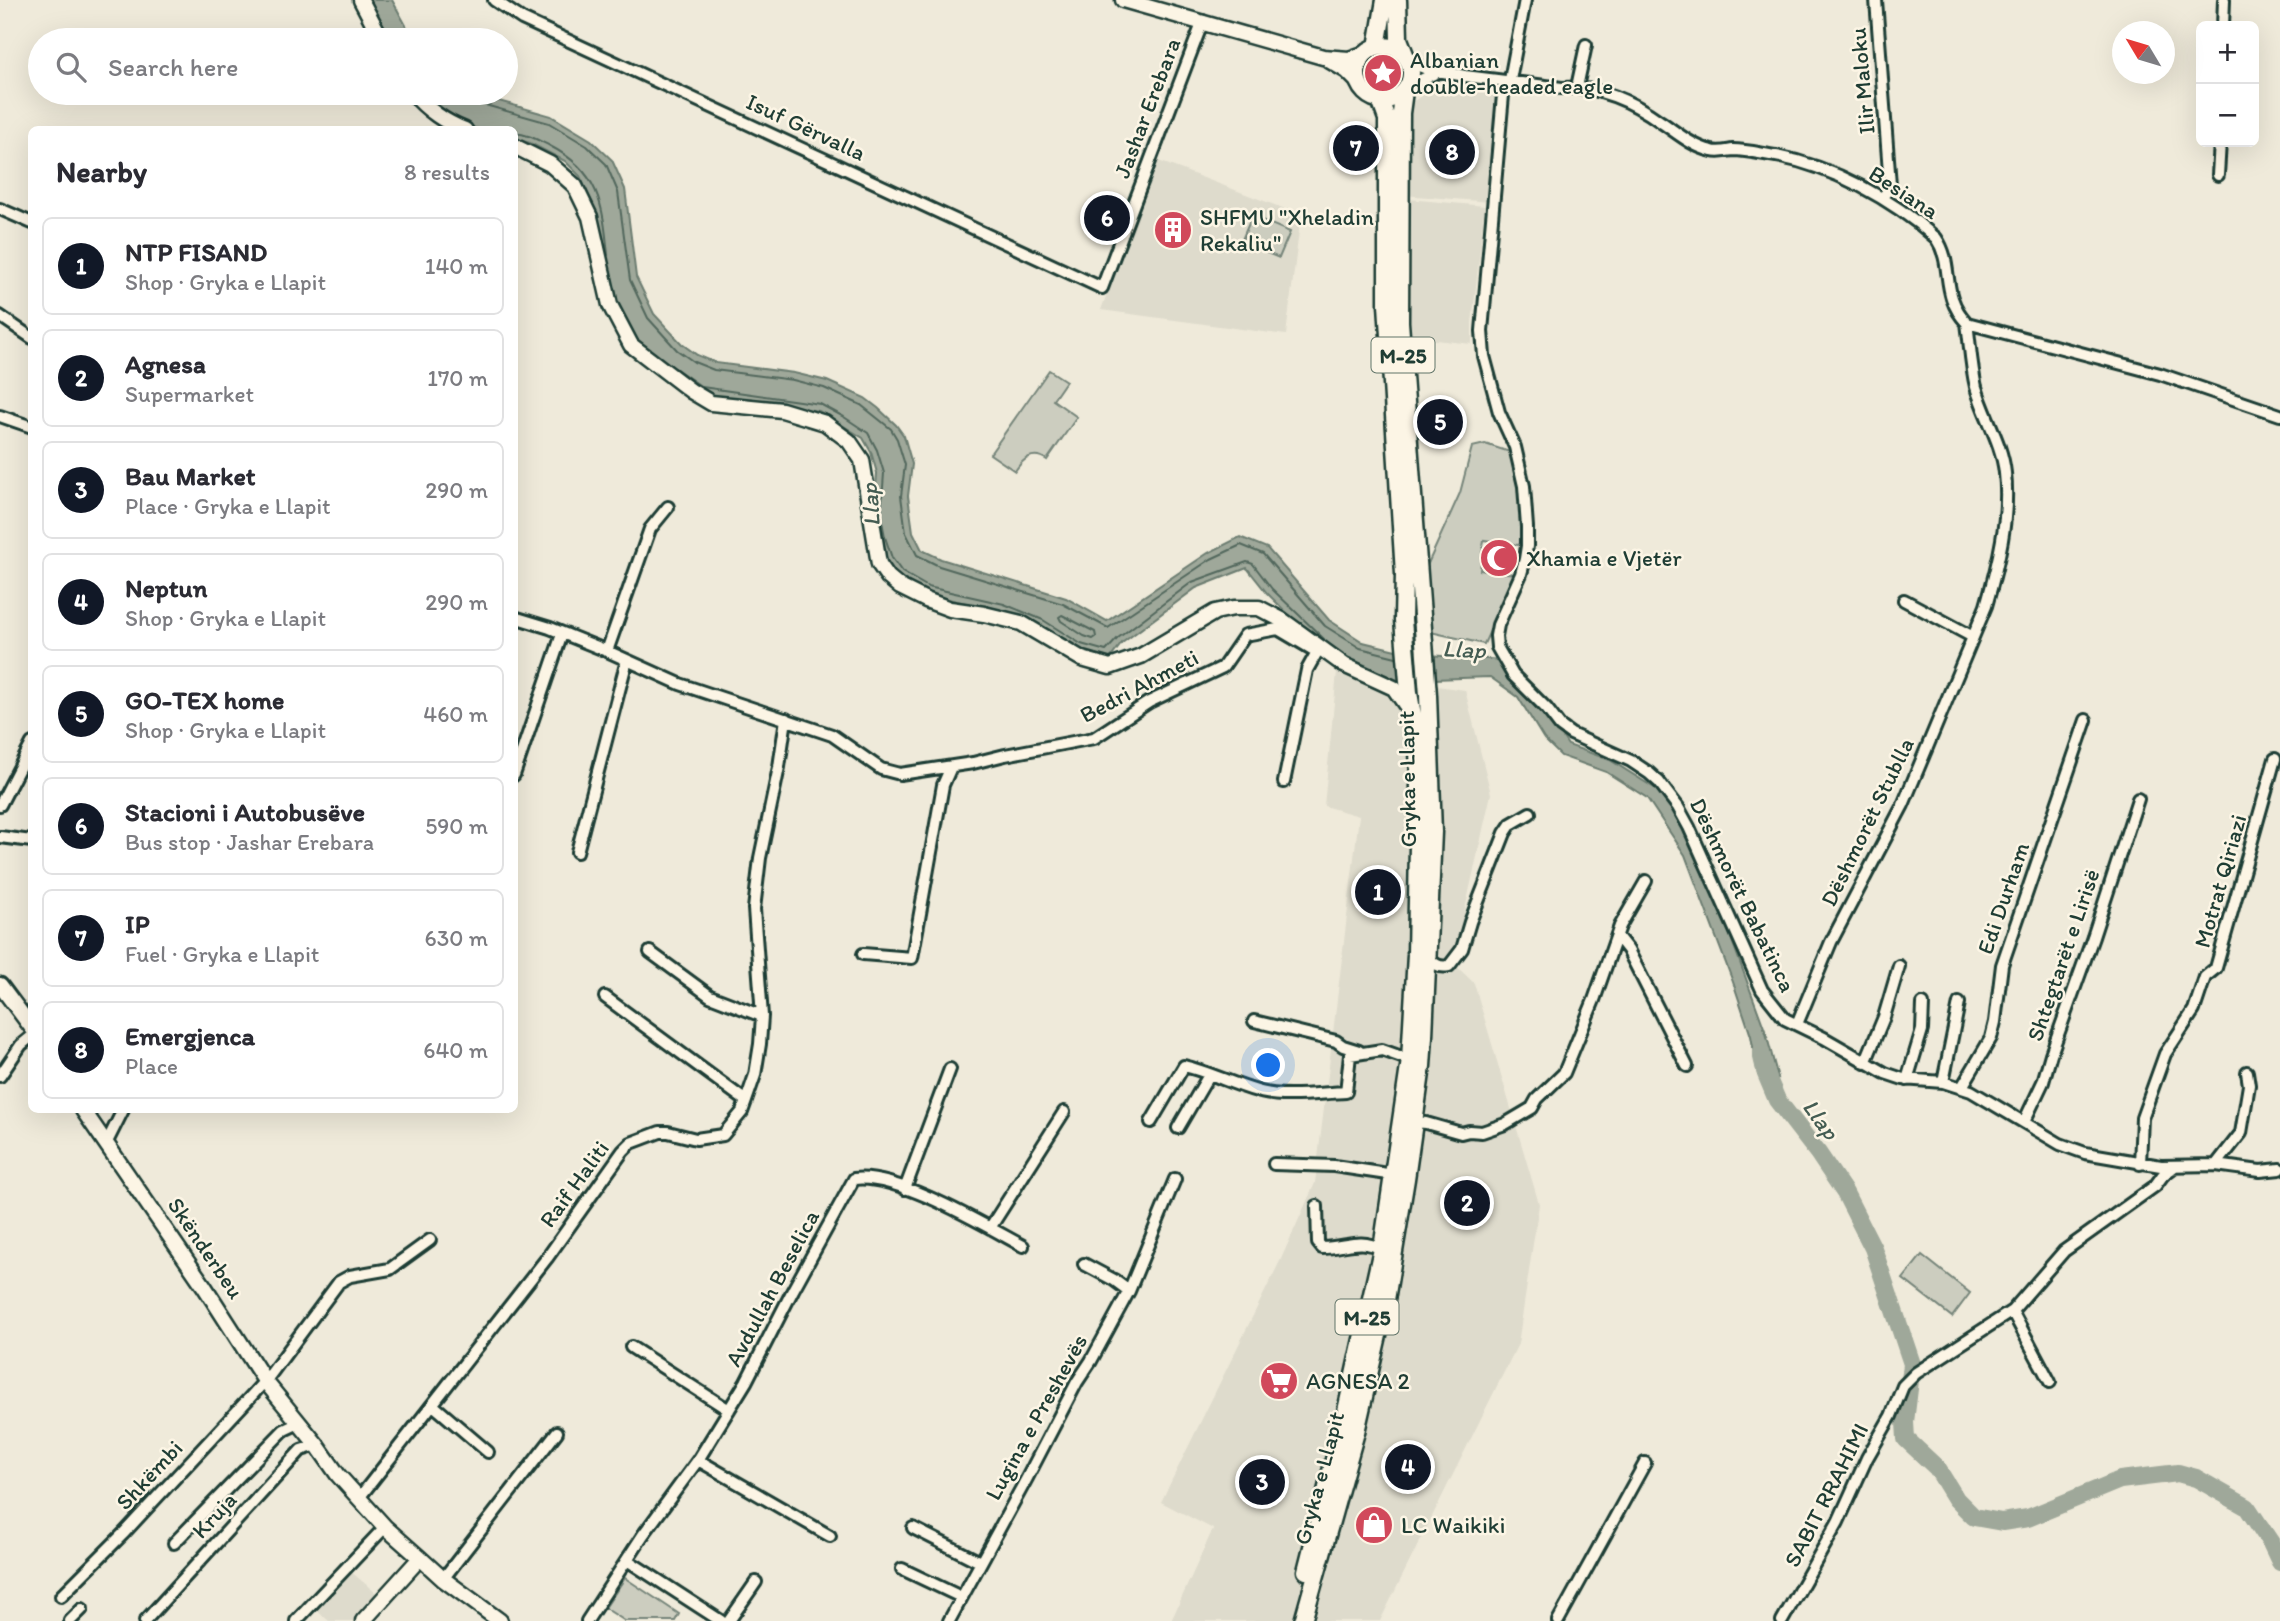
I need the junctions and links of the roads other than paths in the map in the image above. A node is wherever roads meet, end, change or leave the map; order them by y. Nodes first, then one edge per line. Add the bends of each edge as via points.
1 (361, 0) edge
2 (494, 0) edge
3 (1123, 0) edge
4 (1385, 0) edge
5 (1398, 0) edge
6 (1525, 0) edge
7 (1876, 0) edge
8 (2224, 0) edge
9 (1157, 5) edge
10 (1203, 21) junction
11 (2223, 21) edge
12 (376, 28) edge
13 (1586, 45) dead end
14 (1372, 50) junction
15 (1323, 57) junction
16 (1408, 59) junction
17 (1440, 71) junction
18 (1510, 80) junction
19 (1360, 85) junction
20 (1577, 87) junction
21 (1406, 89) junction
22 (1380, 100) junction
23 (425, 105) edge
24 (455, 126) edge
25 (2220, 147) edge
26 (518, 148) edge
27 (2218, 175) dead end
28 (1883, 199) junction
29 (0, 209) edge
30 (28, 221) edge
31 (1102, 288) joint
32 (0, 316) edge
33 (1967, 323) junction
34 (28, 335) edge
35 (2280, 415) edge
36 (0, 416) edge
37 (28, 426) edge
38 (668, 507) dead end
39 (1904, 600) dead end
40 (518, 618) edge
41 (562, 634) junction
42 (1973, 637) junction
43 (607, 651) junction
44 (627, 660) junction
45 (1406, 698) junction
46 (786, 719) junction
47 (2086, 720) dead end
48 (28, 751) edge
49 (2275, 759) dead end
50 (518, 763) edge
51 (951, 768) junction
52 (1284, 782) dead end
53 (2138, 799) dead end
54 (0, 805) edge
55 (1530, 813) dead end
56 (0, 837) edge
57 (28, 840) edge
58 (577, 852) dead end
59 (1646, 881) dead end
60 (1617, 936) junction
61 (650, 951) dead end
62 (863, 954) dead end
63 (1423, 956) junction
64 (1899, 966) dead end
65 (0, 985) edge
66 (605, 997) dead end
67 (1959, 1003) dead end
68 (1923, 1004) dead end
69 (1419, 1008) junction
70 (762, 1016) junction
71 (1254, 1021) dead end
72 (28, 1023) edge
73 (1797, 1024) junction
74 (28, 1039) edge
75 (1368, 1053) junction
76 (1410, 1060) junction
77 (1865, 1063) junction
78 (1687, 1066) dead end
79 (950, 1069) dead end
80 (2247, 1072) dead end
81 (1209, 1075) junction
82 (0, 1076) edge
83 (1907, 1080) junction
84 (1944, 1082) junction
85 (1962, 1087) junction
86 (746, 1101) junction
87 (1065, 1112) dead end
88 (85, 1113) edge
89 (122, 1113) edge
90 (1152, 1122) dead end
91 (1414, 1122) junction
92 (2024, 1122) junction
93 (1178, 1128) dead end
94 (106, 1144) junction
95 (1273, 1164) dead end
96 (2140, 1164) junction
97 (2216, 1165) junction
98 (2175, 1166) junction
99 (2280, 1169) edge
100 (1394, 1175) junction
101 (1175, 1179) dead end
102 (905, 1189) junction
103 (1318, 1206) dead end
104 (990, 1228) junction
105 (430, 1240) dead end
106 (1023, 1245) dead end
107 (1382, 1249) junction
108 (1084, 1264) dead end
109 (1129, 1292) junction
110 (2012, 1311) junction
111 (631, 1347) dead end
112 (265, 1381) junction
113 (2050, 1382) dead end
114 (433, 1405) junction
115 (729, 1410) junction
116 (299, 1423) junction
117 (557, 1432) dead end
118 (317, 1445) junction
119 (488, 1452) dead end
120 (698, 1460) junction
121 (1645, 1463) dead end
122 (359, 1498) junction
123 (385, 1527) junction
124 (912, 1528) dead end
125 (830, 1536) dead end
126 (174, 1543) dead end
127 (420, 1558) junction
128 (627, 1560) junction
129 (980, 1562) junction
130 (902, 1569) dead end
131 (443, 1579) junction
132 (755, 1582) dead end
133 (61, 1596) dead end
134 (961, 1597) junction
135 (82, 1609) dead end
136 (70, 1621) edge
137 (145, 1621) edge
138 (296, 1621) edge
139 (363, 1621) edge
140 (500, 1621) edge
141 (587, 1621) edge
142 (721, 1621) edge
143 (729, 1621) edge
144 (949, 1621) edge
145 (1293, 1621) edge
146 (1303, 1621) edge
147 (1558, 1621) edge
148 (1782, 1621) edge

1 - 12 main road
2 - 31 street, Isuf Gërvalla via 522,19
3 - 9 main road
4 - 14 main road
5 - 16 main road, M-25 via 1399,39
6 - 18 street
7 - 28 street, Ilir Maloku via 1890,185
8 - 11 street
9 - 10 main road
10 - 15 main road
10 - 31 street, Jashar Erebara
13 - 20 street
14 - 15 main road via 1349,60
14 - 16 main road via 1390,47
14 - 19 main road via 1359,66
15 - 19 main road
16 - 17 street, Besiana
16 - 21 main road, M-25 via 1411,74
17 - 18 street, Besiana
17 - 21 street
18 - 20 street, Besiana
18 - 73 street, Dëshmorët Babatinca via 1503,95 1482,331 1499,412 1515,447 1524,486 1527,546 1521,574 1499,625 1497,647 1513,675 1560,726 1631,761 1660,782 1689,827 1762,990 1779,1013
19 - 22 main road
20 - 28 street, Besiana via 1633,103 1713,152 1731,150 1795,160 1834,173
21 - 22 main road
21 - 63 main road, Gryka e Llapit / M-25 via 1401,113 1400,322 1433,832
22 - 45 main road, Gryka e Llapit / M-25 via 1387,119 1387,303 1404,574
23 - 24 main road
25 - 27 street
26 - 45 main road via 550,164 575,186 590,217 610,305 631,345 711,403 782,410 825,423 849,442 862,460 879,564 900,587 950,609 1021,623 1082,659 1110,667 1140,656 1215,612 1259,608 1345,665
28 - 33 street, Besiana via 1941,245 1952,303
29 - 30 street
32 - 34 street
33 - 35 street via 2160,374
33 - 42 street, Dëshmorët Stublla via 1977,388 2006,476 1995,576
36 - 37 street
38 - 43 street via 650,529
39 - 42 street
40 - 41 street, Bedri Ahmeti
41 - 43 street, Bedri Ahmeti
41 - 50 street
42 - 73 street, Dëshmorët Stublla via 1903,805 1831,942
43 - 44 street, Bedri Ahmeti
44 - 46 street, Bedri Ahmeti via 680,684
44 - 58 street
45 - 63 main road, Gryka e Llapit / M-25 via 1418,744
46 - 51 street, Bedri Ahmeti via 832,735 891,772
46 - 70 street, Raif Haliti via 754,909
47 - 85 street, Edi Durham via 2002,965 1991,1038
48 - 54 street
49 - 96 street, Motrat Qiriazi via 2216,968 2205,977 2194,1010 2167,1049 2144,1111
51 - 52 street, Bedri Ahmeti via 1094,738 1149,702 1223,667 1245,635 1278,629 1317,652 1307,670
51 - 62 street via 943,785 912,958
53 - 92 street, Shtegtarët e Lirisë via 2043,1082
55 - 63 street via 1511,824 1506,833 1462,949 1449,966 1441,967
56 - 57 street
59 - 60 street
60 - 78 street
60 - 91 street via 1564,1073 1532,1108 1482,1132 1461,1133
61 - 70 street via 710,996
63 - 69 main road, Gryka e Llapit / M-25
64 - 77 street
65 - 72 main road
66 - 86 street
67 - 84 street
68 - 83 street via 1922,1030
69 - 76 main road, Gryka e Llapit / M-25
69 - 91 main road, Gryka e Llapit / M-25 via 1422,1066
70 - 86 street, Raif Haliti via 755,1075
71 - 75 street
73 - 77 street, Dëshmorët Babatinca
74 - 82 street
75 - 76 street via 1382,1050
75 - 81 street via 1350,1055 1346,1091 1259,1092
76 - 100 main road, Gryka e Llapit / M-25
77 - 83 street, Dëshmorët Babatinca
79 - 102 street
80 - 97 street via 2241,1133
81 - 90 street via 1184,1066
81 - 93 street
83 - 84 street, Dëshmorët Babatinca
84 - 85 street, Dëshmorët Babatinca
85 - 92 street, Dëshmorët Babatinca
86 - 114 street, Raif Haliti via 723,1135 696,1139 660,1132 631,1143
87 - 104 street
88 - 94 main road, Skënderbeu
89 - 94 street
91 - 146 main road, Gryka e Llapit / M-25 via 1386,1300 1356,1432
92 - 96 street, Dëshmorët Babatinca via 2060,1144
94 - 112 main road, Skënderbeu
95 - 100 street via 1334,1166
96 - 98 street, Dëshmorët Babatinca
97 - 98 street, Dëshmorët Babatinca
97 - 99 street, Dëshmorët Babatinca
98 - 110 street via 2155,1186 2064,1251
100 - 107 main road, Gryka e Llapit / M-25
101 - 109 street, Lugina e Preshevës
102 - 104 street, Avdullah Beselica
102 - 115 street, Avdullah Beselica via 865,1178 854,1180
103 - 107 street via 1318,1243 1322,1248 1361,1242
104 - 106 street, Avdullah Beselica
105 - 112 street via 390,1269 339,1282
107 - 145 main road, Gryka e Llapit / M-25
108 - 109 street
109 - 129 street, Lugina e Preshevës
110 - 113 street
110 - 148 street, SABIT RRAHIMI via 1903,1386 1838,1522
111 - 115 street
112 - 116 main road, Skënderbeu
112 - 133 street, Shkëmbi
114 - 119 street
114 - 122 street, Raif Haliti
115 - 120 street, Avdullah Beselica
116 - 118 main road, Skënderbeu
116 - 126 street via 284,1430
117 - 131 street
118 - 122 main road, Skënderbeu
118 - 137 street, Kruja via 301,1450
120 - 125 street
120 - 128 street, Avdullah Beselica
121 - 147 street
122 - 123 main road, Skënderbeu
123 - 127 main road, Skënderbeu
123 - 138 street
124 - 129 street
127 - 131 main road, Skënderbeu
127 - 139 main road
128 - 141 street, Avdullah Beselica
128 - 142 street
129 - 134 street, Lugina e Preshevës
130 - 134 street
131 - 140 main road, Skënderbeu
132 - 143 street
134 - 144 street, Lugina e Preshevës
135 - 136 street

